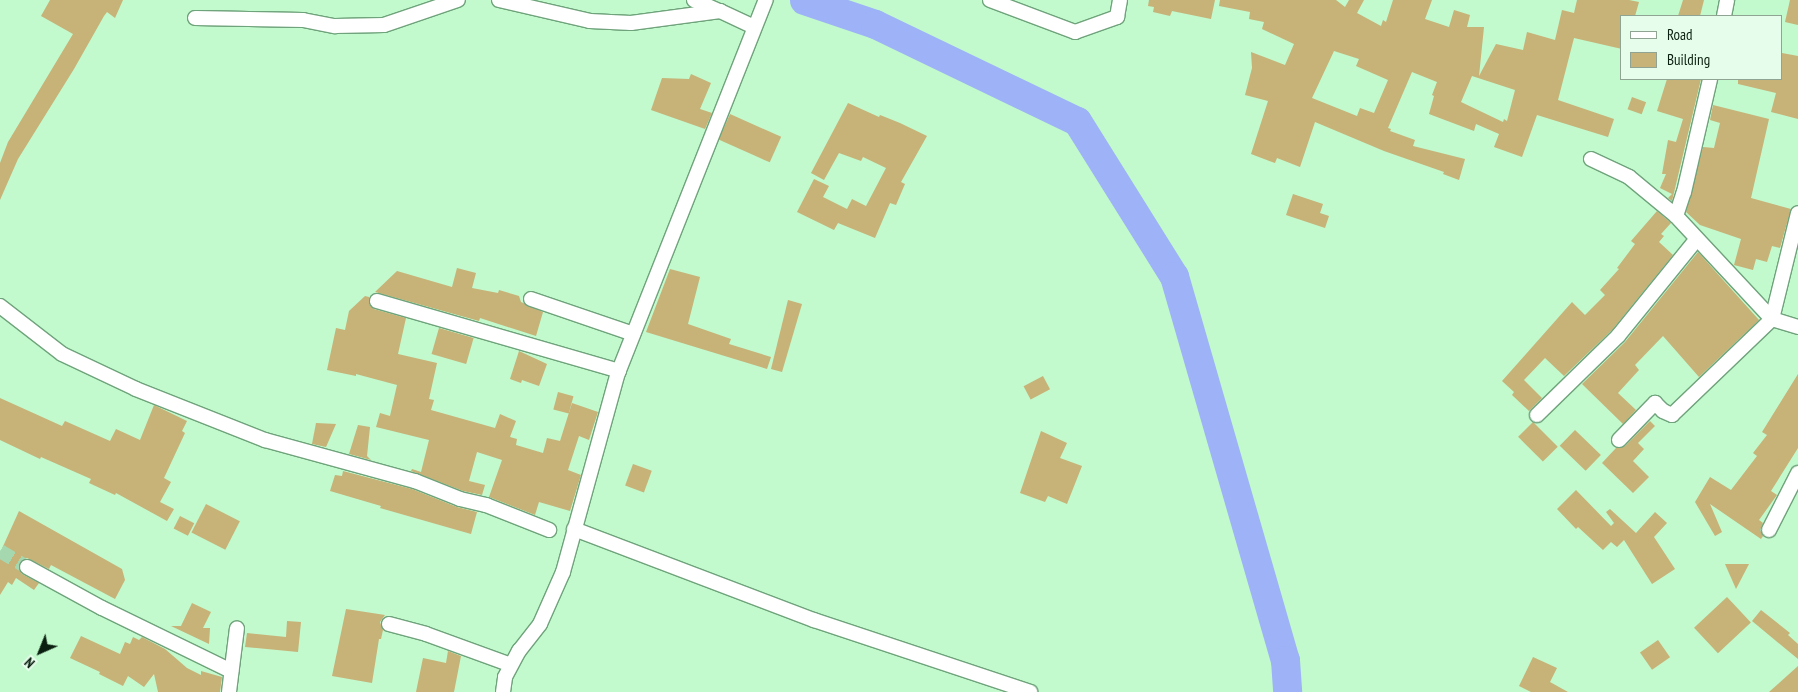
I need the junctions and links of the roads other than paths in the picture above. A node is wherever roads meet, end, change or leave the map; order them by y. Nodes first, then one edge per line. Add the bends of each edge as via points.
1 (458, 0) edge
2 (499, 0) edge
3 (694, 0) edge
4 (766, 0) edge
5 (990, 0) edge
6 (1120, 0) edge
7 (1727, 0) edge
8 (720, 11) junction
9 (1724, 15) edge
10 (195, 18) dead end
11 (755, 27) junction
12 (1710, 80) edge
13 (1591, 159) dead end
14 (1798, 213) edge
15 (1676, 216) junction
16 (1696, 240) junction
17 (531, 300) dead end
18 (377, 301) dead end
19 (0, 306) edge
20 (1772, 319) junction
21 (1798, 327) edge
22 (633, 334) junction
23 (619, 371) junction
24 (1537, 415) dead end
25 (1619, 440) dead end
26 (1798, 473) edge
27 (574, 529) junction
28 (549, 530) dead end
29 (1770, 530) dead end
30 (27, 567) tunnel mouth
31 (389, 624) dead end
32 (236, 628) dead end
33 (511, 665) junction
34 (231, 671) junction
35 (229, 692) edge
36 (502, 692) edge
37 (1030, 692) edge

1 - 10 street via 384,25 336,26 303,20
2 - 8 street via 590,21 631,23
3 - 8 street
4 - 11 street
5 - 6 street via 1075,32 1117,18
7 - 9 street
8 - 11 street
11 - 22 street
12 - 15 street
13 - 15 street via 1630,177
14 - 20 street
15 - 16 street
16 - 20 street
16 - 24 street via 1618,336
17 - 22 street
18 - 23 street
19 - 28 street via 62,354 136,390 265,440 415,481
20 - 21 street
20 - 25 street via 1672,415 1655,403
22 - 23 street
23 - 27 street
26 - 29 street
27 - 33 street via 563,572 540,624
27 - 37 street via 814,620
30 - 34 street
31 - 33 street
32 - 34 street
33 - 36 street
34 - 35 street

